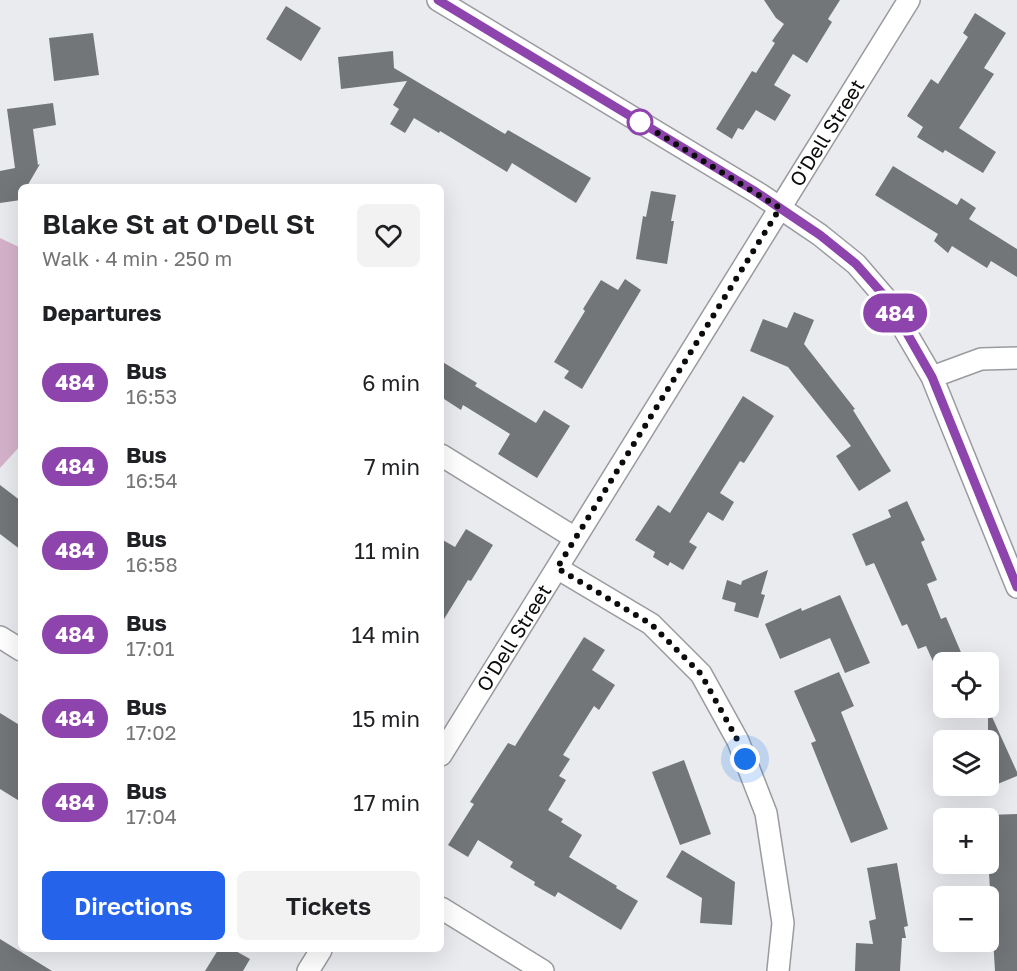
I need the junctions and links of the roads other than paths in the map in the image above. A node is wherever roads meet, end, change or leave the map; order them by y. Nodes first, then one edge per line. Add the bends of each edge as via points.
1 (438, 0) edge
2 (909, 0) edge
3 (780, 208) junction
4 (1017, 358) edge
5 (932, 377) junction
6 (444, 457) edge
7 (575, 538) junction
8 (557, 568) junction
9 (1017, 587) edge
10 (0, 637) edge
11 (18, 648) edge
12 (444, 750) edge
13 (444, 910) edge
14 (320, 952) edge
15 (308, 971) edge
16 (543, 971) edge
17 (778, 971) edge

1 - 3 street
2 - 3 street, O'Dell Street
3 - 5 street via 856,264 888,300
3 - 7 street, O'Dell Street
4 - 5 street via 981,359
5 - 9 street
6 - 7 street
7 - 8 street, O'Dell Street
8 - 12 street, O'Dell Street
8 - 17 street via 651,624 701,674 738,741 766,813 783,923
10 - 11 street
13 - 16 street
14 - 15 street

